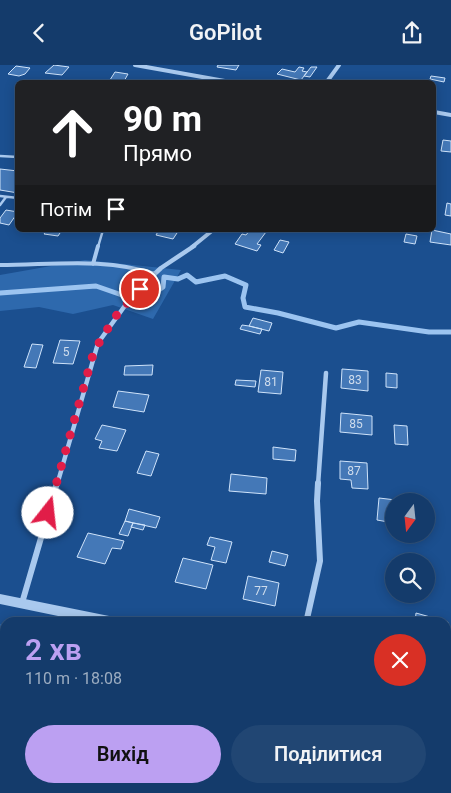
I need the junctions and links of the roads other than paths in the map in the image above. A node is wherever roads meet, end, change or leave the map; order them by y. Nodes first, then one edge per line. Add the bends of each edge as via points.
1 (136, 65) edge
2 (171, 65) edge
3 (339, 65) edge
4 (166, 70) junction
5 (220, 80) edge
6 (328, 80) edge
7 (436, 112) edge
8 (451, 115) edge
9 (0, 156) edge
10 (15, 157) edge
11 (0, 196) edge
12 (6, 197) junction
13 (15, 198) edge
14 (0, 205) edge
15 (102, 232) edge
16 (212, 232) edge
17 (93, 264) junction
18 (0, 265) edge
19 (155, 273) junction
20 (326, 373) dead end
21 (0, 599) edge
22 (22, 603) junction
23 (90, 617) edge
24 (308, 617) edge

1 - 4 street
2 - 4 street
3 - 6 street
4 - 5 street
7 - 8 street
9 - 10 lane
11 - 12 lane
12 - 13 lane
12 - 14 lane
15 - 17 lane
16 - 19 street
17 - 18 lane
17 - 19 lane via 134,266
19 - 22 street via 115,317 94,351
20 - 24 street via 317,501 321,554
21 - 22 street
22 - 23 street

